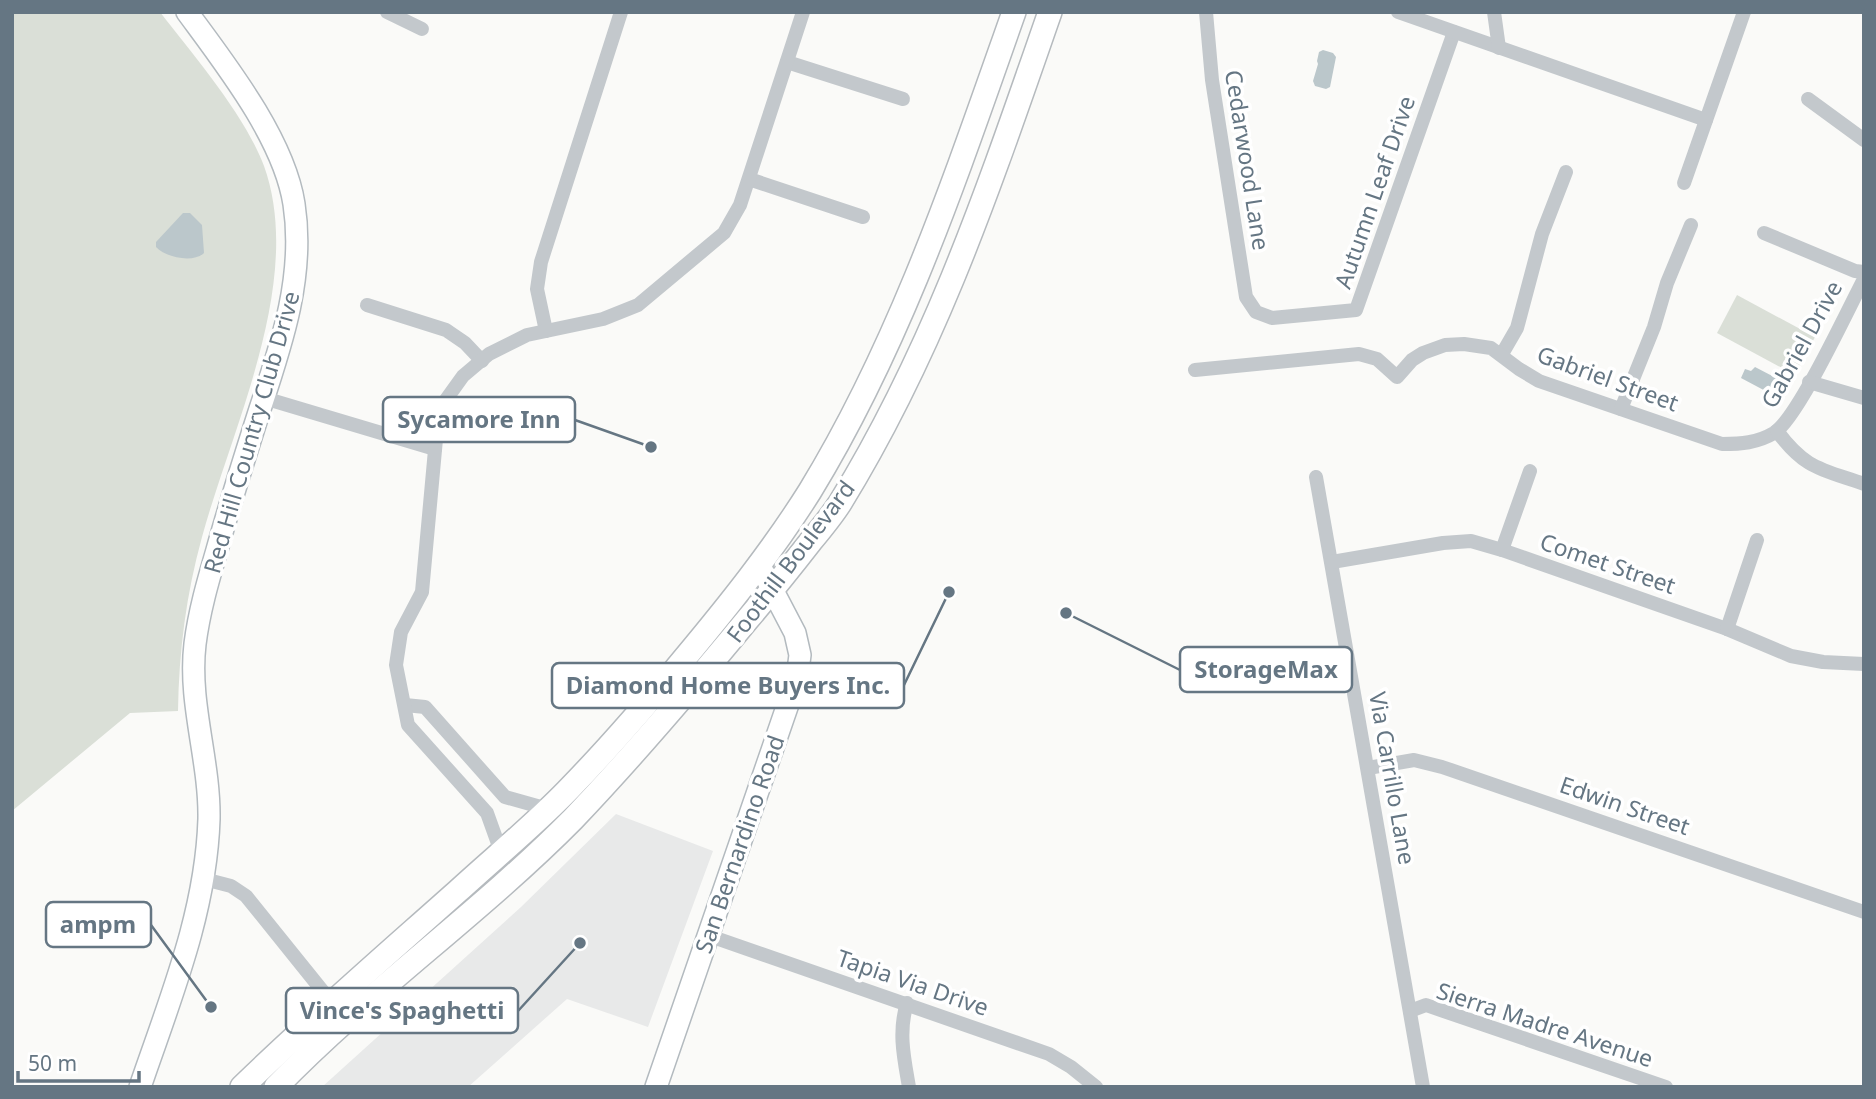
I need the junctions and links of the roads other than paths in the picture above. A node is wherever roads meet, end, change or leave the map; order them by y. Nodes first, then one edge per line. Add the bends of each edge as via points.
1 (187, 12) edge
2 (387, 12) edge
3 (621, 12) edge
4 (803, 12) edge
5 (1014, 12) edge
6 (1050, 12) edge
7 (1206, 12) edge
8 (1398, 12) edge
9 (1493, 12) edge
10 (1744, 12) edge
11 (422, 29) dead end
12 (1454, 32) junction
13 (1499, 48) junction
14 (787, 62) junction
15 (903, 99) dead end
16 (1808, 99) dead end
17 (1706, 120) junction
18 (1864, 140) edge
19 (1566, 172) dead end
20 (749, 179) junction
21 (1684, 183) dead end
22 (863, 217) dead end
23 (1691, 225) dead end
24 (1764, 233) dead end
25 (1864, 272) edge
26 (1864, 279) edge
27 (367, 305) dead end
28 (1256, 312) joint
29 (546, 331) junction
30 (1502, 354) junction
31 (482, 361) junction
32 (1195, 370) dead end
33 (1809, 382) junction
34 (264, 398) junction
35 (1864, 398) edge
36 (1621, 409) junction
37 (1777, 431) junction
38 (435, 449) junction
39 (1530, 471) dead end
40 (1316, 477) dead end
41 (1864, 484) edge
42 (1757, 541) dead end
43 (1502, 550) junction
44 (1332, 562) junction
45 (759, 564) junction
46 (773, 589) junction
47 (1727, 629) junction
48 (1864, 664) edge
49 (405, 705) junction
50 (441, 725) junction
51 (423, 741) junction
52 (1368, 768) junction
53 (505, 797) junction
54 (548, 809) junction
55 (487, 813) junction
56 (501, 852) junction
57 (204, 879) junction
58 (1864, 912) edge
59 (707, 934) junction
60 (907, 1003) junction
61 (339, 1010) junction
62 (1410, 1012) junction
63 (140, 1087) edge
64 (242, 1087) edge
65 (276, 1087) edge
66 (656, 1087) edge
67 (909, 1087) edge
68 (1096, 1087) edge
69 (1423, 1087) edge
70 (1666, 1087) edge

1 - 34 street, Red Hill Country Club Drive via 269,136 294,203 297,271
2 - 11 street
3 - 29 street via 541,262 537,289
4 - 14 street
5 - 45 main road, Foothill Boulevard via 944,211 904,307 810,491
6 - 46 main road, Foothill Boulevard via 973,232 894,410 838,507
7 - 28 street, Cedarwood Lane via 1212,80 1246,296
8 - 12 street
9 - 13 street
10 - 17 street
12 - 13 street
12 - 28 street, Autumn Leaf Drive via 1356,310 1272,318
13 - 17 street
14 - 15 street
14 - 20 street
16 - 18 street
17 - 21 street
19 - 30 street via 1542,234 1517,328
20 - 22 street
20 - 29 street via 724,233 638,305 603,319
23 - 36 street
24 - 25 street
26 - 33 street, Gabriel Drive
27 - 31 street via 446,330
29 - 31 street via 527,335
30 - 32 street, Gabriel Street via 1491,348 1446,345 1412,360 1397,377 1377,359 1359,354
30 - 36 street, Gabriel Street via 1539,380
31 - 38 street via 463,376 445,401
33 - 35 street
33 - 37 street, Gabriel Drive via 1795,410
34 - 38 street
34 - 57 street, Red Hill Country Club Drive via 204,594 195,645 196,713 209,815
36 - 37 street, Gabriel Street via 1722,444 1758,440
37 - 41 street via 1792,452 1812,466
38 - 49 street via 422,592 401,632 396,665
39 - 43 street
40 - 44 street, Via Carrillo Lane
42 - 47 street
43 - 44 street, Comet Street via 1471,541
43 - 47 street, Comet Street
44 - 52 street, Via Carrillo Lane
45 - 46 street, San Bernardino Road
45 - 54 main road, Foothill Boulevard via 653,697
46 - 59 street, San Bernardino Road via 795,633 800,655 797,678
46 - 61 main road, Foothill Boulevard via 654,733 571,820 521,868
47 - 48 street, Comet Street via 1791,656
49 - 50 street via 425,708
49 - 51 street via 408,725
50 - 51 street
50 - 53 street
51 - 55 street
52 - 58 street, Edwin Street via 1414,760 1442,766
52 - 62 street, Via Carrillo Lane
53 - 54 street
53 - 55 street
54 - 56 main road, Foothill Boulevard
55 - 56 street
56 - 61 main road, Foothill Boulevard
57 - 61 street via 231,886 246,896
57 - 63 street, Red Hill Country Club Drive via 190,940
59 - 60 street, Tapia Via Drive
59 - 66 street, San Bernardino Road
60 - 67 street via 901,1042
60 - 68 street, Tapia Via Drive via 1049,1054
61 - 64 main road, Foothill Boulevard
61 - 65 main road, Foothill Boulevard
62 - 69 street, Via Carrillo Lane
62 - 70 street, Sierra Madre Avenue via 1426,1005

